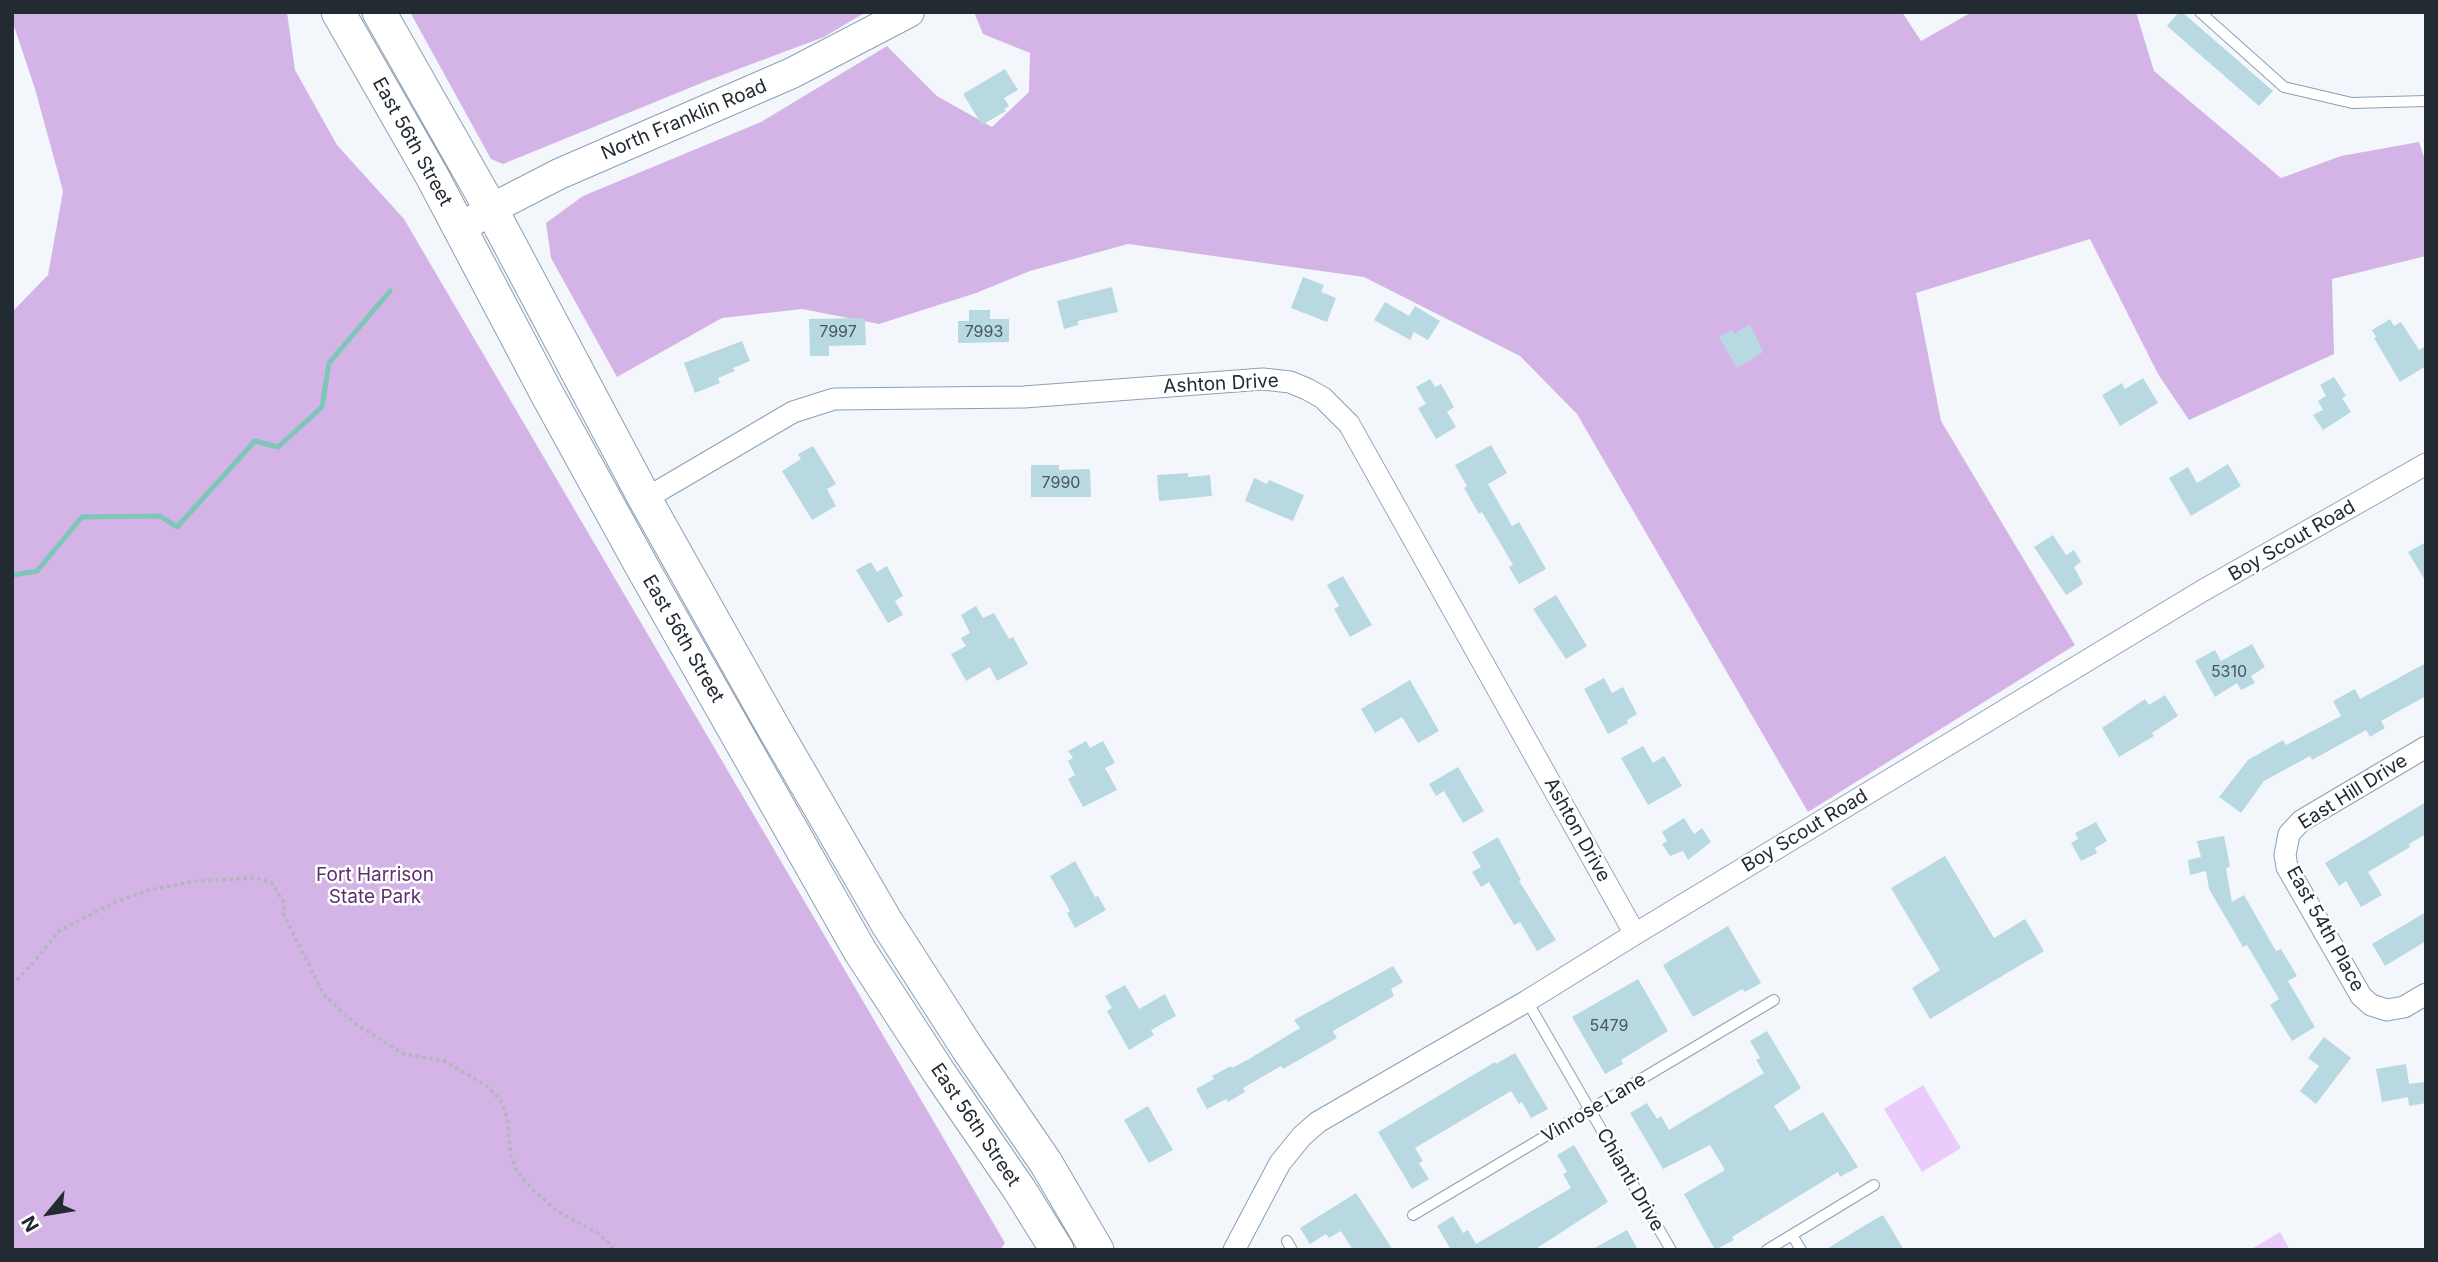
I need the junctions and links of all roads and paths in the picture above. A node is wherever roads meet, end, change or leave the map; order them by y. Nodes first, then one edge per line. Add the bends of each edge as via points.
1 (338, 12) edge
2 (379, 12) edge
3 (909, 12) edge
4 (2200, 12) edge
5 (2426, 101) edge
6 (491, 209) junction
7 (460, 229) junction
8 (2426, 464) edge
9 (645, 499) junction
10 (2426, 747) edge
11 (2286, 842) joint
12 (1635, 934) junction
13 (12, 985) edge
14 (2426, 994) edge
15 (1774, 1000) dead end
16 (1527, 1001) junction
17 (1590, 1110) junction
18 (1874, 1185) dead end
19 (1413, 1215) dead end
20 (1792, 1235) junction
21 (612, 1250) edge
22 (1057, 1250) edge
23 (1097, 1250) edge
24 (1234, 1250) edge
25 (1671, 1250) edge
26 (1767, 1250) edge
27 (1801, 1250) edge

1 - 7 main road, East 56th Street
2 - 6 main road, East 56th Street
3 - 6 main road, North Franklin Road via 792,73 559,174
4 - 5 lane via 2284,86 2352,103
6 - 7 main road, North Franklin Road
6 - 9 main road, East 56th Street
7 - 22 main road, East 56th Street via 589,471 860,951
8 - 12 street, Boy Scout Road via 2194,596
9 - 12 street, Ashton Drive via 793,412 841,398 1036,396 1263,379 1307,389 1349,424
9 - 23 main road, East 56th Street via 887,923 1046,1163
10 - 11 street, East Hill Drive via 2301,821
11 - 14 street, East 54th Place via 2287,867 2361,996 2387,1010
12 - 16 street, Boy Scout Road
13 - 21 path via 59,931 111,904 149,890 196,881 242,878 271,882 324,995 357,1025 404,1054 445,1061 488,1087 507,1117 517,1172 556,1210 599,1234
15 - 17 lane, Vinrose Lane
16 - 17 lane, Chianti Drive
16 - 24 street, Boy Scout Road via 1311,1127 1280,1163
17 - 19 lane, Vinrose Lane
17 - 25 lane, Chianti Drive
18 - 20 lane
20 - 26 lane
20 - 27 lane

